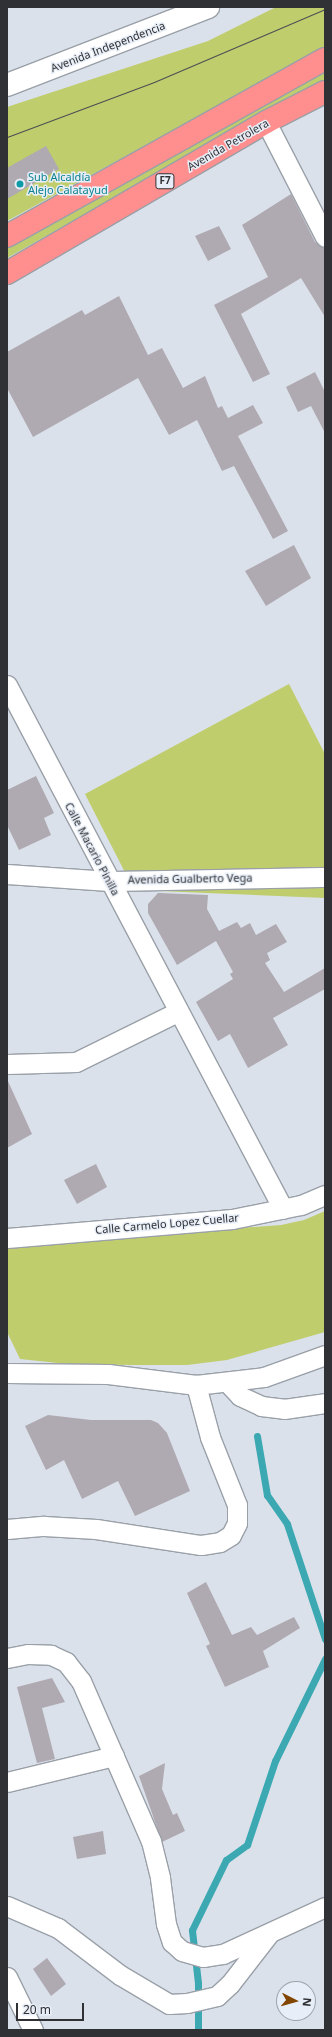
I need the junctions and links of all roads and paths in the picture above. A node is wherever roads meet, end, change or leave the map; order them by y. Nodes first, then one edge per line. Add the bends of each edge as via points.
1 (204, 8) edge
2 (325, 59) edge
3 (7, 85) edge
4 (325, 92) edge
5 (266, 122) junction
6 (7, 236) edge
7 (325, 237) edge
8 (7, 273) edge
9 (7, 685) edge
10 (7, 874) edge
11 (325, 877) edge
12 (109, 881) junction
13 (177, 1012) junction
14 (7, 1064) edge
15 (325, 1195) edge
16 (283, 1209) junction
17 (7, 1238) edge
18 (325, 1355) edge
19 (7, 1373) edge
20 (227, 1382) junction
21 (196, 1385) junction
22 (325, 1403) edge
23 (7, 1529) edge
24 (7, 1658) edge
25 (114, 1756) junction
26 (7, 1782) edge
27 (7, 1906) edge
28 (325, 1907) edge
29 (270, 1932) junction
30 (7, 1977) edge
31 (33, 2030) edge

1 - 3 street, Avenida Independencia
2 - 6 highway
4 - 5 highway, Avenida Petrolera / F7
5 - 7 street
5 - 8 highway, Avenida Petrolera / F7
9 - 12 street, Calle Macario Pinilla
10 - 12 street, Avenida Gualberto Vega
11 - 12 street, Avenida Gualberto Vega
12 - 13 street, Calle Macario Pinilla
13 - 14 street via 76,1062
13 - 16 street, Calle Macario Pinilla
15 - 16 street, Calle Carmelo Lopez Cuellar
16 - 17 street, Calle Carmelo Lopez Cuellar via 232,1219
18 - 20 street via 264,1377
19 - 21 street via 108,1374
20 - 21 street
20 - 22 street via 240,1396 261,1406 284,1409
21 - 23 street via 210,1437 237,1505 237,1523 231,1535 220,1542 201,1545 96,1529 44,1526
24 - 25 street via 28,1654 51,1655 66,1662 81,1681
25 - 26 street
25 - 29 street via 151,1841 160,1878 166,1924 172,1942 182,1951 203,1957 223,1954
27 - 29 street via 58,1928 120,1975 169,2004 217,1996 230,1984
28 - 29 street
30 - 31 street

